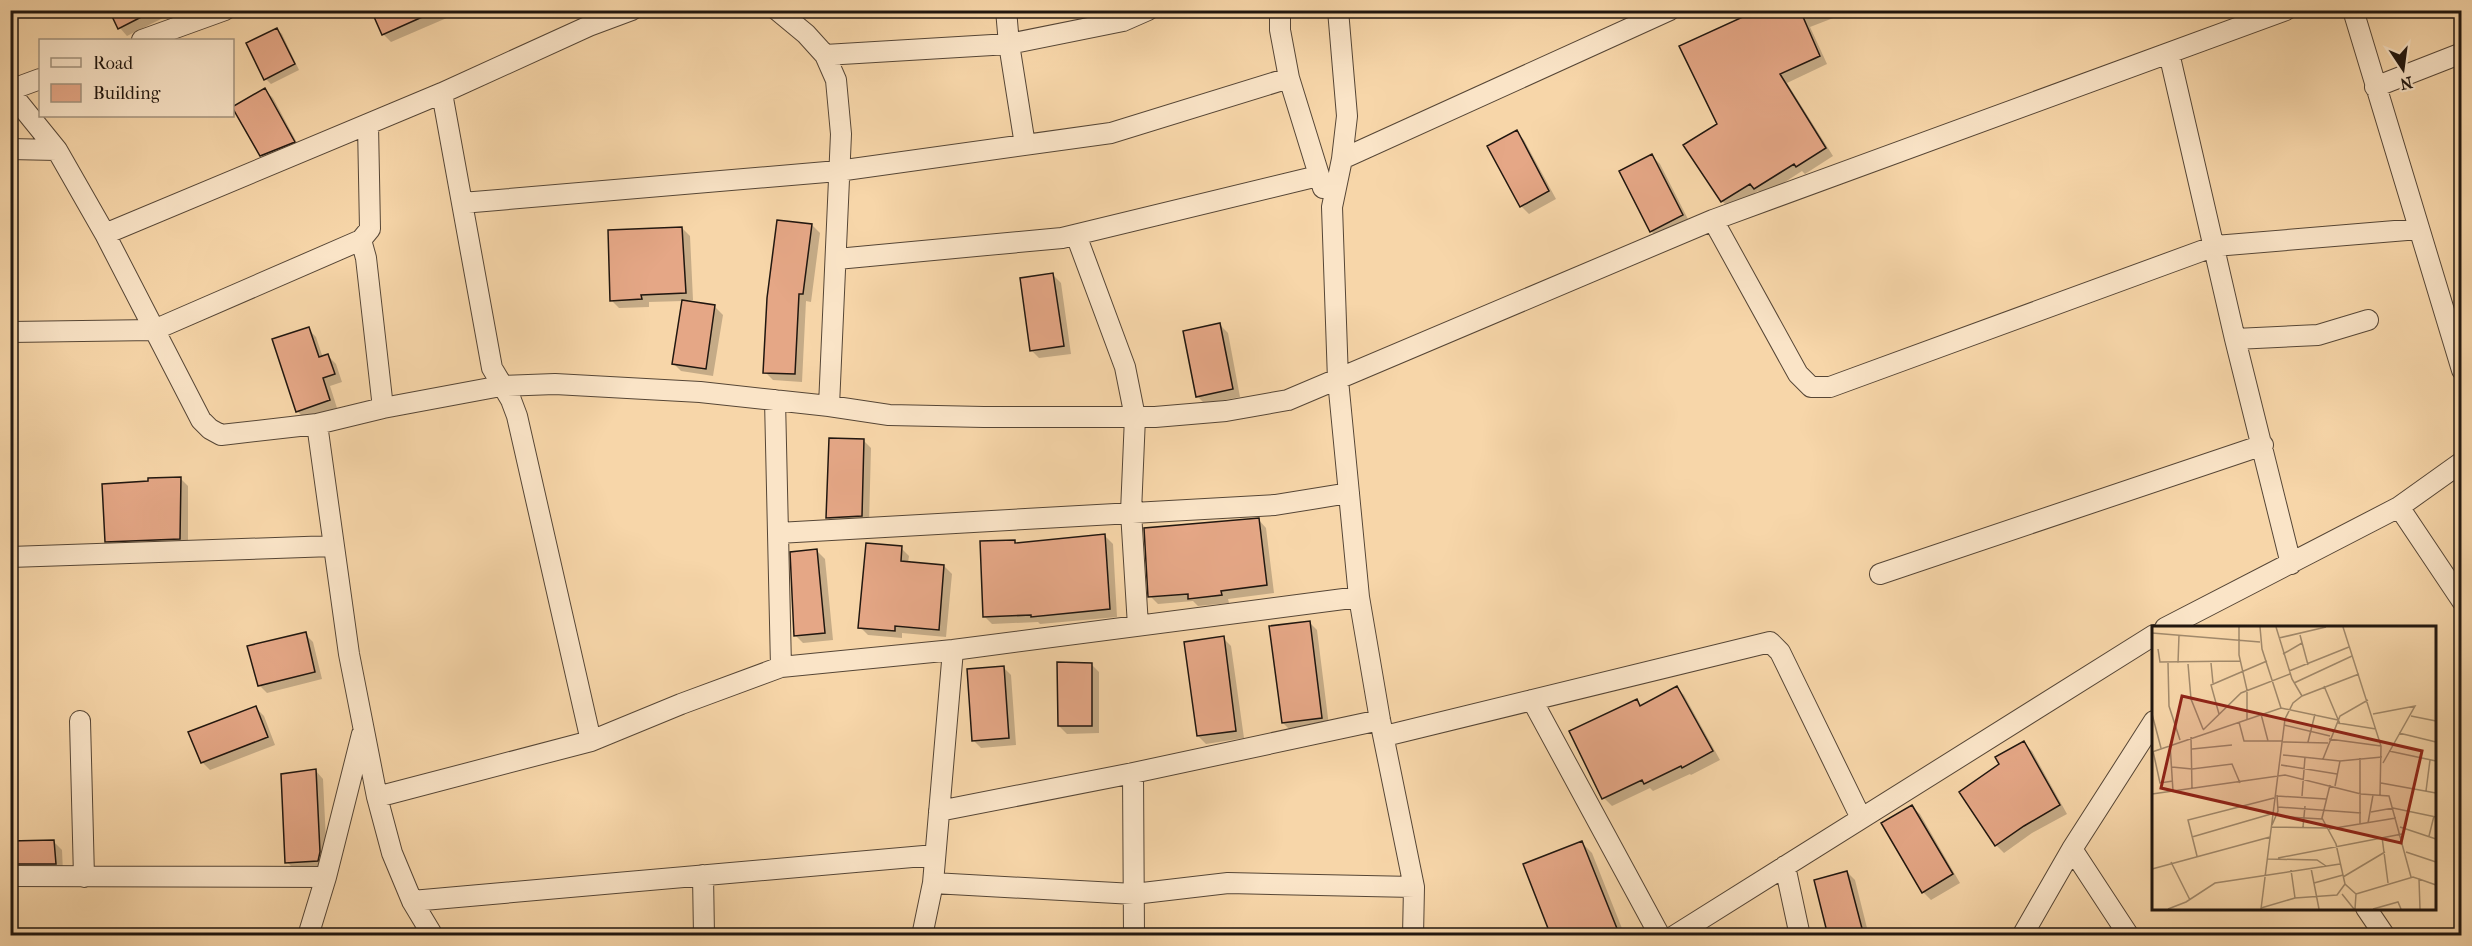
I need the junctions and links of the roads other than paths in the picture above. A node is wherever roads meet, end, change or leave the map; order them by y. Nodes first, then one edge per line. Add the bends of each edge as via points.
1 (225, 10) edge
2 (632, 10) edge
3 (777, 10) edge
4 (1006, 10) edge
5 (1148, 10) edge
6 (1280, 10) edge
7 (1338, 10) edge
8 (1670, 10) edge
9 (2286, 10) edge
10 (2353, 10) edge
11 (203, 14) edge
12 (144, 39) edge
13 (1009, 44) junction
14 (2169, 53) junction
15 (2462, 53) edge
16 (825, 56) junction
17 (1289, 78) junction
18 (39, 79) edge
19 (2375, 87) junction
20 (10, 91) edge
21 (442, 93) junction
22 (368, 125) junction
23 (1025, 145) junction
24 (10, 148) edge
25 (57, 150) junction
26 (1342, 159) junction
27 (838, 171) junction
28 (1318, 176) junction
29 (462, 203) junction
30 (1332, 207) junction
31 (1713, 220) junction
32 (2419, 229) junction
33 (105, 234) junction
34 (1076, 235) junction
35 (361, 240) junction
36 (2215, 246) junction
37 (837, 259) junction
38 (2368, 320) dead end
39 (154, 330) junction
40 (10, 332) edge
41 (2235, 339) junction
42 (2462, 370) edge
43 (1338, 381) junction
44 (501, 386) junction
45 (775, 400) junction
46 (829, 406) junction
47 (383, 408) junction
48 (1135, 417) junction
49 (317, 424) junction
50 (2263, 445) junction
51 (2462, 462) edge
52 (1349, 493) junction
53 (2399, 507) junction
54 (1131, 512) junction
55 (778, 533) junction
56 (333, 546) junction
57 (10, 557) edge
58 (2291, 564) junction
59 (1880, 574) dead end
60 (1359, 597) junction
61 (2462, 602) edge
62 (1138, 626) junction
63 (2171, 626) edge
64 (2152, 637) edge
65 (953, 650) junction
66 (781, 668) junction
67 (1532, 700) junction
68 (80, 721) dead end
69 (2152, 724) edge
70 (364, 728) junction
71 (1382, 728) junction
72 (591, 741) junction
73 (1133, 773) junction
74 (377, 796) junction
75 (939, 811) junction
76 (1861, 818) junction
77 (2072, 849) junction
78 (935, 855) junction
79 (1785, 866) junction
80 (703, 875) junction
81 (10, 876) edge
82 (84, 877) junction
83 (326, 877) junction
84 (933, 883) junction
85 (1414, 887) junction
86 (1134, 894) junction
87 (412, 901) junction
88 (2367, 910) edge
89 (308, 936) edge
90 (433, 936) edge
91 (704, 936) edge
92 (922, 936) edge
93 (1134, 936) edge
94 (1413, 936) edge
95 (1660, 936) edge
96 (1674, 936) edge
97 (1800, 936) edge
98 (2022, 936) edge
99 (2128, 936) edge
100 (2385, 936) edge

1 - 11 street
2 - 21 street
3 - 16 street
4 - 13 street
5 - 13 street via 1123,21
6 - 17 street
7 - 26 street via 1347,116
8 - 26 street
9 - 14 street
10 - 19 street
11 - 12 street
13 - 16 street
13 - 23 street
14 - 31 street
14 - 36 street
15 - 19 street
16 - 27 street via 836,80 841,134
17 - 23 street via 1111,133
17 - 28 street
18 - 20 street
19 - 32 street
20 - 25 street
21 - 22 street
21 - 29 street
22 - 33 street
22 - 35 street via 370,230
23 - 27 street
24 - 25 street
25 - 33 street
26 - 30 street
27 - 29 street
27 - 37 street
28 - 30 street
28 - 34 street
29 - 44 street via 492,368
30 - 43 street
31 - 36 street via 1798,374 1811,387 1830,387 1858,378
31 - 43 street
32 - 36 street
32 - 42 street
33 - 39 street
34 - 37 street
34 - 48 street via 1125,367
35 - 39 street
35 - 47 street
36 - 41 street
37 - 46 street
38 - 41 street via 2318,335
39 - 40 street
39 - 49 street via 192,405 210,429 221,435
41 - 50 street
43 - 48 street via 1288,400 1226,411
43 - 52 street
44 - 45 street via 555,384
44 - 47 street
44 - 72 street via 517,416
45 - 46 street
45 - 55 street
46 - 48 street via 889,416
47 - 49 street
48 - 54 street
49 - 56 street
50 - 58 street
50 - 59 street
51 - 53 street
52 - 54 street via 1275,505
52 - 60 street
53 - 58 street
53 - 61 street
54 - 55 street
54 - 62 street
55 - 66 street
56 - 57 street
56 - 70 street
58 - 63 street
60 - 62 street
60 - 71 street
62 - 65 street
64 - 76 street
65 - 66 street
65 - 75 street
66 - 72 street
67 - 71 street
67 - 76 street via 1770,642 1780,652
67 - 95 street
68 - 82 street
69 - 77 street
70 - 74 street
70 - 83 street
71 - 73 street
71 - 85 street
72 - 74 street
73 - 75 street
73 - 86 street
74 - 87 street via 392,853
75 - 78 street
76 - 79 street
77 - 98 street
77 - 99 street
78 - 80 street
78 - 84 street
79 - 96 street
79 - 97 street
80 - 87 street
80 - 91 street
81 - 82 street
82 - 83 street
83 - 89 street
84 - 86 street
84 - 92 street
85 - 86 street via 1228,883
85 - 94 street
86 - 93 street
87 - 90 street
88 - 100 street

